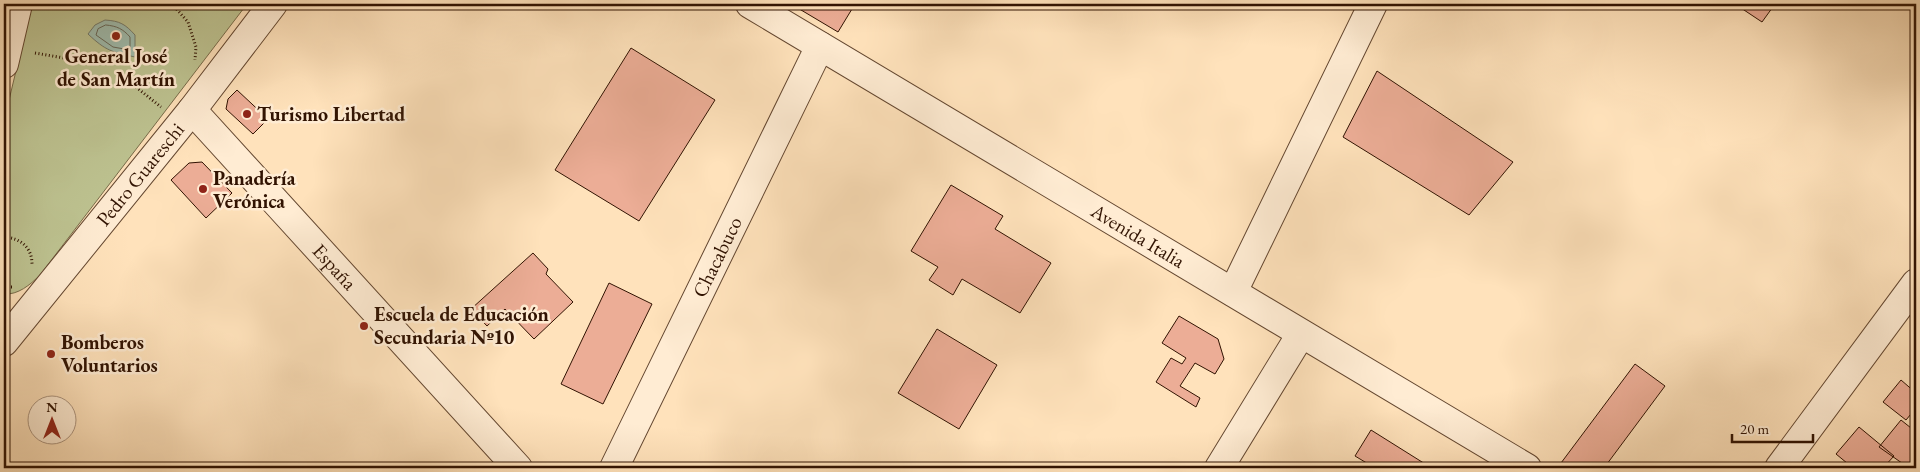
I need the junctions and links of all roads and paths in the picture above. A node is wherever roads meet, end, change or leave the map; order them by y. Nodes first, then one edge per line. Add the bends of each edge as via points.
1 (18, 4) edge
2 (172, 4) edge
3 (272, 4) edge
4 (750, 4) edge
5 (1374, 4) edge
6 (820, 46) junction
7 (4, 64) edge
8 (195, 65) dead end
9 (192, 110) junction
10 (4, 237) edge
11 (31, 270) dead end
12 (1916, 283) edge
13 (1233, 292) junction
14 (1301, 334) junction
15 (6, 337) edge
16 (518, 468) edge
17 (614, 468) edge
18 (1219, 468) edge
19 (1527, 468) edge
20 (1779, 468) edge

1 - 7 street
2 - 8 path via 188,22 196,47
3 - 9 street, Pedro Guareschi
4 - 6 street, Avenida Italia
5 - 13 street
6 - 13 street, Avenida Italia
6 - 17 street, Chacabuco
9 - 15 street, Pedro Guareschi
9 - 16 street, España
10 - 11 path via 20,240 26,246 31,254
12 - 20 street
13 - 14 street, Avenida Italia
14 - 18 street
14 - 19 street, Avenida Italia

